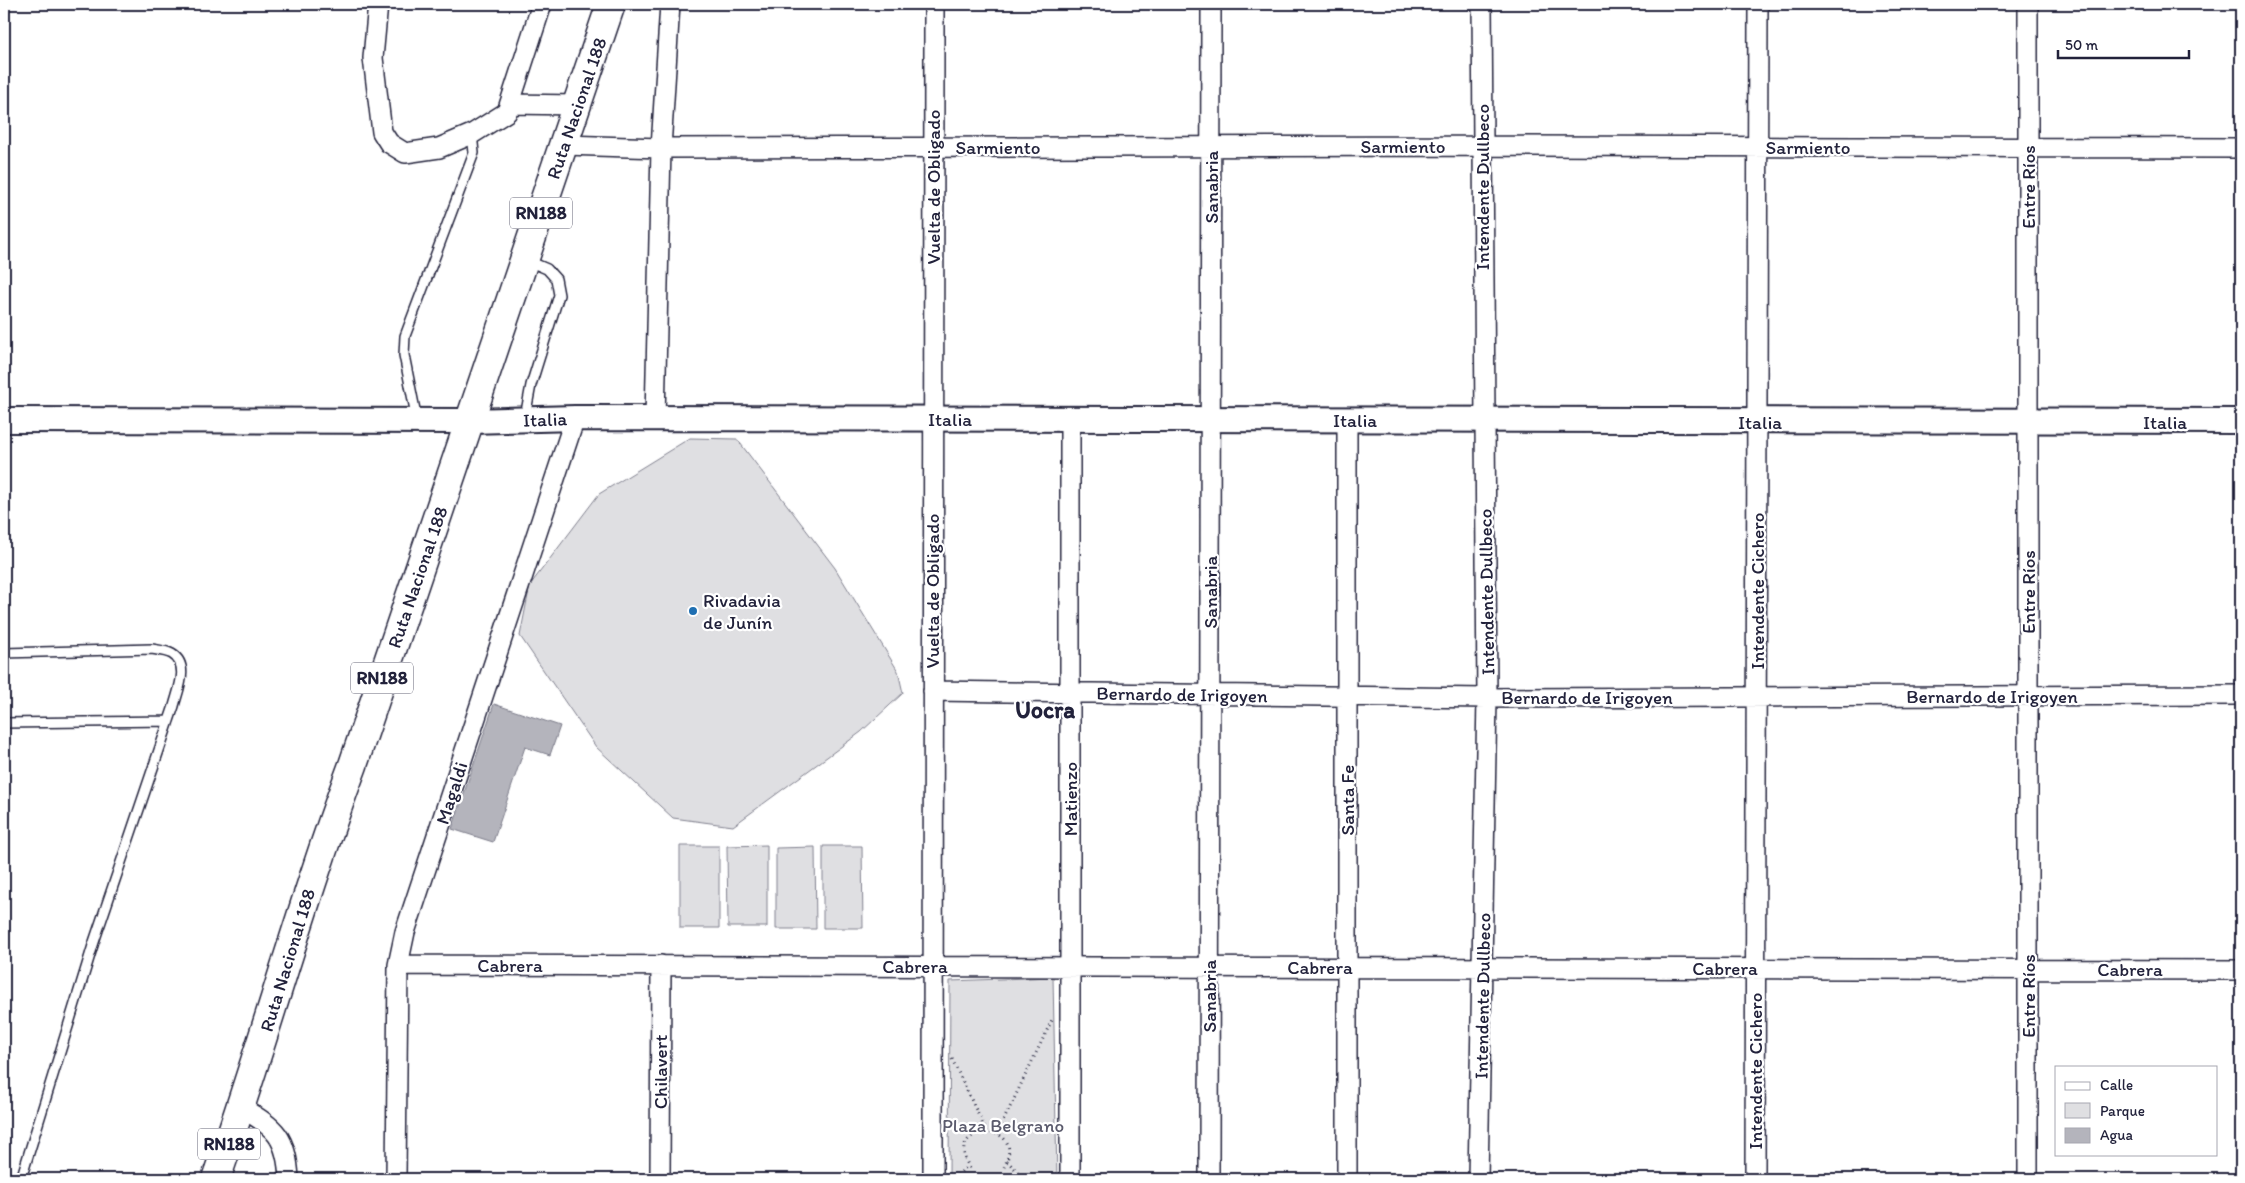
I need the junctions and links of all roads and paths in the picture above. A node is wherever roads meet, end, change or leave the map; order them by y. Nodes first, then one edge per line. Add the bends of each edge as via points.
1 (378, 4) edge
2 (542, 4) edge
3 (611, 4) edge
4 (670, 4) edge
5 (934, 4) edge
6 (1211, 4) edge
7 (1482, 4) edge
8 (1758, 4) edge
9 (2028, 4) edge
10 (510, 104) junction
11 (578, 105) junction
12 (472, 134) junction
13 (564, 145) junction
14 (1211, 146) junction
15 (1482, 146) junction
16 (933, 147) junction
17 (1758, 147) junction
18 (661, 148) junction
19 (2028, 148) junction
20 (2241, 148) edge
21 (525, 260) junction
22 (575, 418) junction
23 (655, 419) junction
24 (932, 419) junction
25 (4, 420) edge
26 (418, 420) junction
27 (525, 420) junction
28 (1070, 420) junction
29 (1210, 420) junction
30 (1347, 420) junction
31 (1484, 421) junction
32 (2241, 421) edge
33 (470, 422) junction
34 (1757, 422) junction
35 (2028, 422) junction
36 (4, 653) edge
37 (932, 691) junction
38 (1070, 693) junction
39 (1210, 695) junction
40 (2241, 695) edge
41 (1347, 696) junction
42 (2028, 696) junction
43 (1756, 697) junction
44 (1487, 698) junction
45 (169, 721) junction
46 (4, 723) edge
47 (398, 965) junction
48 (660, 965) junction
49 (933, 966) junction
50 (1070, 966) junction
51 (1209, 967) junction
52 (1347, 967) junction
53 (1482, 968) junction
54 (1756, 968) junction
55 (2028, 969) junction
56 (2241, 970) edge
57 (1053, 1017) dead end
58 (950, 1054) dead end
59 (241, 1108) junction
60 (986, 1131) junction
61 (997, 1134) junction
62 (1007, 1161) junction
63 (1004, 1167) dead end
64 (21, 1179) edge
65 (216, 1179) edge
66 (289, 1179) edge
67 (396, 1179) edge
68 (660, 1179) edge
69 (933, 1179) edge
70 (954, 1179) edge
71 (1025, 1179) edge
72 (1070, 1179) edge
73 (1209, 1179) edge
74 (1347, 1179) edge
75 (1478, 1179) edge
76 (1755, 1179) edge
77 (2028, 1179) edge

1 - 12 street via 373,58 382,132 389,143 405,153 440,148
2 - 10 street
3 - 11 highway, Ruta Nacional 188 / RN188
4 - 18 street
5 - 16 street, Vuelta de Obligado
6 - 14 street, Sanabria
7 - 15 street, Intendente Dullbeco
8 - 17 street, Intendente Cichero
9 - 19 street, Entre Ríos
10 - 11 street
10 - 12 street via 507,112
11 - 13 highway, Ruta Nacional 188 / RN188
12 - 26 lane via 474,153 405,336 404,355
13 - 18 street, Sarmiento
13 - 21 highway, Ruta Nacional 188 / RN188
14 - 15 street, Sarmiento
14 - 16 street, Sarmiento
14 - 29 street, Sanabria
15 - 17 street, Sarmiento
15 - 31 street, Intendente Dullbeco
16 - 18 street, Sarmiento
16 - 24 street, Vuelta de Obligado
17 - 19 street, Sarmiento
17 - 34 street, Intendente Cichero
18 - 23 street
19 - 20 street, Sarmiento
19 - 35 street, Entre Ríos
21 - 27 lane via 547,269 556,280 559,295 531,385
21 - 33 highway, Ruta Nacional 188 / RN188
22 - 23 street, Italia
22 - 27 street, Italia
22 - 47 street, Magaldi via 405,932
23 - 24 street, Italia
24 - 28 street, Italia
24 - 37 street, Vuelta de Obligado
25 - 26 street, Italia
26 - 33 street, Italia
27 - 33 street, Italia
28 - 29 street, Italia
28 - 38 street, Matienzo
29 - 30 street, Italia
29 - 39 street, Sanabria
30 - 31 street, Italia
30 - 41 street, Santa Fe
31 - 34 street, Italia
31 - 44 street, Intendente Dullbeco
32 - 35 street, Italia
33 - 59 highway, Ruta Nacional 188 / RN188 via 322,848
34 - 35 street, Italia
34 - 43 street, Intendente Cichero
35 - 42 street, Entre Ríos
36 - 45 lane via 152,649 172,654 181,665 182,675
37 - 38 street, Bernardo de Irigoyen
37 - 49 street, Vuelta de Obligado
38 - 39 street, Bernardo de Irigoyen
38 - 50 street, Matienzo
39 - 41 street, Bernardo de Irigoyen
39 - 51 street, Sanabria
40 - 42 street, Bernardo de Irigoyen
41 - 44 street, Bernardo de Irigoyen
41 - 52 street, Santa Fe
42 - 43 street, Bernardo de Irigoyen
42 - 55 street, Entre Ríos
43 - 44 street, Bernardo de Irigoyen
43 - 54 street, Intendente Cichero
44 - 53 street, Intendente Dullbeco
45 - 46 lane
45 - 64 lane via 94,942
47 - 48 street, Cabrera
47 - 67 street, Magaldi
48 - 49 street, Cabrera
48 - 68 street, Chilavert
49 - 50 street, Cabrera
49 - 69 street, Vuelta de Obligado
50 - 51 street, Cabrera
50 - 72 street, Matienzo
51 - 52 street, Cabrera
51 - 73 street, Sanabria
52 - 53 street, Cabrera
52 - 74 street, Santa Fe
53 - 54 street, Cabrera
53 - 75 street, Intendente Dullbeco
54 - 55 street, Cabrera
54 - 76 street, Intendente Cichero
55 - 56 street, Cabrera
55 - 77 street, Entre Ríos
57 - 61 path
58 - 60 path
59 - 65 highway, Ruta Nacional 188 / RN188
59 - 66 street via 272,1127 283,1144
60 - 61 path
60 - 70 path via 968,1140 964,1154 969,1167
61 - 62 path via 1008,1147
62 - 63 path
62 - 71 path

